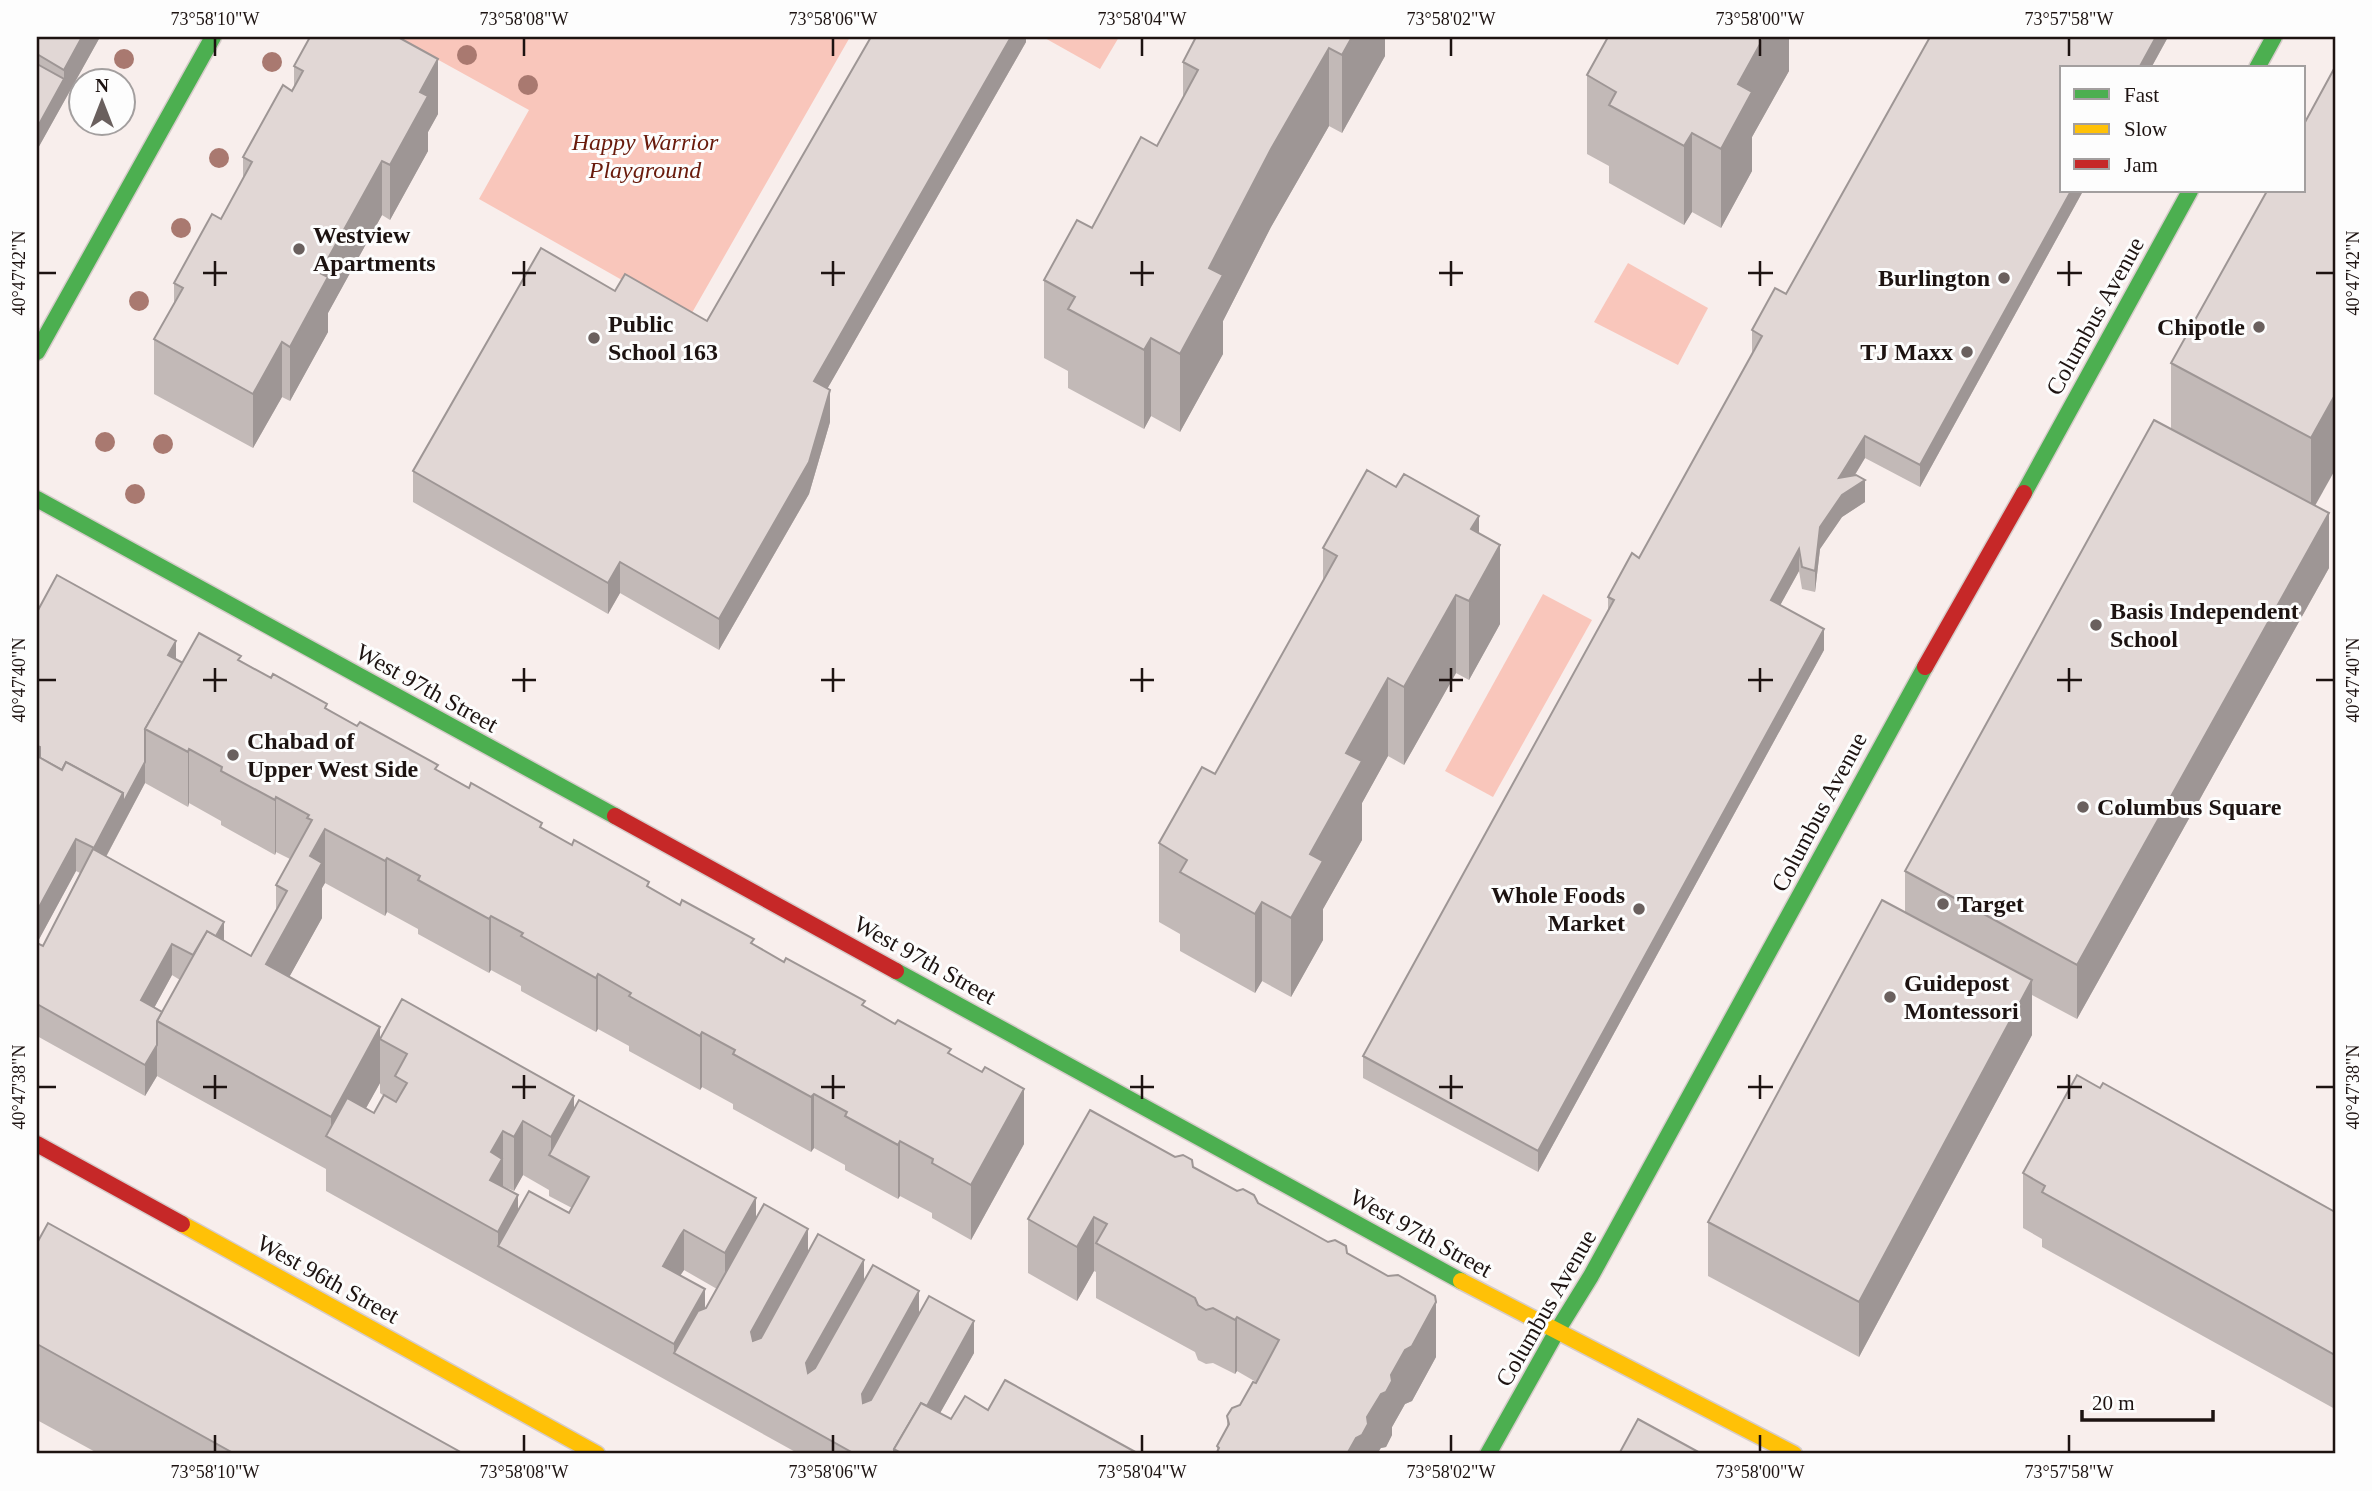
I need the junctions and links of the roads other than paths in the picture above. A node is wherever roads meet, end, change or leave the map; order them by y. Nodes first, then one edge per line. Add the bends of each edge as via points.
1 (213, 37) edge
2 (2274, 37) edge
3 (2258, 66) edge
4 (2189, 192) edge
5 (37, 352) edge
6 (37, 499) edge
7 (37, 1144) edge
8 (1557, 1331) junction
9 (597, 1454) edge
10 (1488, 1454) edge
11 (1794, 1454) edge

1 - 5 main road
2 - 3 main road
4 - 8 main road, Columbus Avenue
6 - 8 main road, West 97th Street
7 - 9 main road, West 96th Street
8 - 10 main road, Columbus Avenue
8 - 11 main road, West 97th Street

